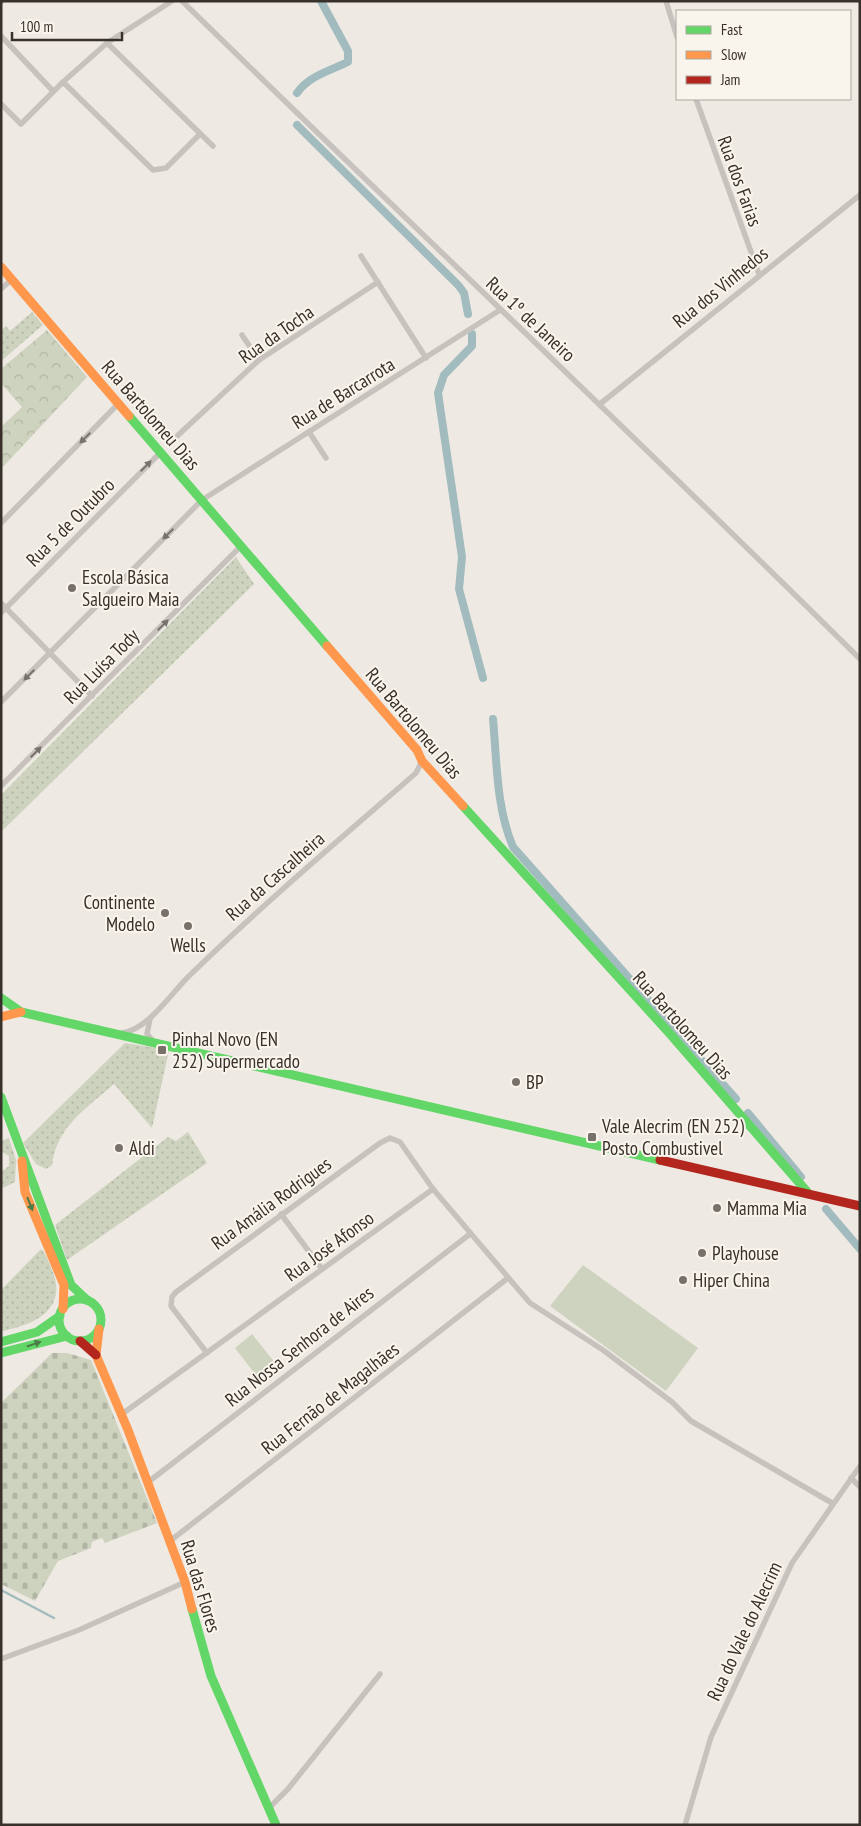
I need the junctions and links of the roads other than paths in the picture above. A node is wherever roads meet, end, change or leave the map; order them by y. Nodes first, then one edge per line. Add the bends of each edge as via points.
1 (172, 1) edge
2 (182, 1) edge
3 (666, 1) edge
4 (676, 34) edge
5 (1, 36) edge
6 (107, 43) junction
7 (63, 82) junction
8 (53, 91) junction
9 (696, 100) edge
10 (1, 104) edge
11 (200, 134) junction
12 (213, 146) dead end
13 (860, 195) edge
14 (361, 256) dead end
15 (1, 267) edge
16 (759, 274) junction
17 (12, 279) junction
18 (378, 282) junction
19 (1, 289) edge
20 (500, 310) junction
21 (242, 335) dead end
22 (426, 358) junction
23 (259, 360) junction
24 (119, 403) junction
25 (600, 404) junction
26 (309, 432) junction
27 (176, 438) dead end
28 (161, 452) junction
29 (326, 458) dead end
30 (202, 500) junction
31 (1, 523) edge
32 (242, 545) junction
33 (3, 608) edge
34 (50, 653) junction
35 (860, 659) edge
36 (92, 696) junction
37 (1, 702) edge
38 (422, 761) junction
39 (1, 786) edge
40 (1, 998) edge
41 (21, 1012) junction
42 (1, 1016) edge
43 (151, 1017) junction
44 (117, 1034) junction
45 (155, 1043) junction
46 (1, 1098) edge
47 (22, 1156) junction
48 (433, 1190) junction
49 (809, 1194) junction
50 (860, 1206) edge
51 (281, 1214) junction
52 (470, 1234) junction
53 (322, 1269) junction
54 (508, 1278) junction
55 (87, 1300) junction
56 (62, 1312) junction
57 (99, 1329) junction
58 (67, 1336) junction
59 (80, 1341) junction
60 (1, 1342) edge
61 (1, 1353) edge
62 (206, 1353) junction
63 (96, 1355) junction
64 (122, 1414) junction
65 (860, 1466) edge
66 (851, 1478) junction
67 (147, 1483) junction
68 (860, 1487) edge
69 (832, 1503) junction
70 (170, 1541) junction
71 (184, 1582) junction
72 (1, 1659) edge
73 (380, 1674) dead end
74 (270, 1807) junction
75 (276, 1825) edge
76 (685, 1825) edge

1 - 6 street
2 - 20 street, Rua 1º de Janeiro
3 - 4 street
5 - 8 street
6 - 7 street
6 - 11 street
7 - 8 street
7 - 11 street via 153,170 166,168
8 - 10 street via 21,124
9 - 16 street, Rua dos Farias
11 - 12 street
13 - 16 street, Rua dos Vinhedos
14 - 18 street
15 - 17 street, Rua Bartolomeu Dias
16 - 25 street, Rua dos Vinhedos
17 - 19 street
17 - 24 street, Rua Bartolomeu Dias
18 - 22 street
18 - 23 street, Rua da Tocha
20 - 22 street, Rua de Barcarrota
20 - 25 street, Rua 1º de Janeiro
21 - 23 street
22 - 26 street, Rua de Barcarrota
23 - 27 street, Rua da Tocha
24 - 28 street, Rua Bartolomeu Dias
24 -> 31 street
25 - 35 street, Rua 1º de Janeiro
26 - 29 street
26 - 30 street, Rua de Barcarrota
28 - 30 street, Rua Bartolomeu Dias
33 -> 28 street, Rua 5 de Outubro
30 - 32 street, Rua Bartolomeu Dias
30 -> 34 street, Rua de Barcarrota
36 -> 32 street, Rua Luísa Tody
32 - 38 street, Rua Bartolomeu Dias via 417,750
33 - 34 street
34 - 36 street
34 -> 37 street, Rua de Barcarrota
39 -> 36 street, Rua Luísa Tody
38 - 43 street, Rua da Cascalheira via 416,772 242,924
38 - 49 street, Rua Bartolomeu Dias via 670,1034
40 - 41 street
40 - 42 street
41 - 42 street
41 - 44 street
43 - 44 street, Rua da Cascalheira via 134,1031
43 - 45 street via 147,1034
44 - 45 street
45 - 49 street
46 - 47 street
47 - 55 street via 71,1285
47 -> 56 street via 26,1192 63,1282
48 - 51 street, Rua Amália Rodrigues via 400,1142 390,1138
48 - 52 street
48 - 53 street, Rua José Afonso
49 - 50 street
51 - 53 street
51 - 62 street, Rua Amália Rodrigues via 172,1297 171,1306
52 - 54 street
52 - 67 street, Rua Nossa Senhora de Aires
53 - 62 street, Rua José Afonso
54 - 69 street via 530,1303 602,1350 691,1420
54 - 70 street, Rua Fernão de Magalhães
55 - 56 street via 76,1300
55 - 57 street via 99,1312
56 - 58 street via 61,1327
56 - 60 street via 37,1332
57 - 59 street via 91,1338
57 - 63 street
58 - 59 street
61 -> 58 street
59 - 63 street
62 - 64 street, Rua José Afonso
63 - 64 street, Rua das Flores
64 - 67 street, Rua das Flores
65 - 66 street, Rua do Vale do Alecrim
66 - 68 street
66 - 69 street, Rua do Vale do Alecrim
67 - 70 street, Rua das Flores
69 - 76 street, Rua do Vale do Alecrim via 792,1563 715,1728
70 - 71 street, Rua das Flores
71 - 72 street via 79,1630
71 - 74 street, Rua das Flores via 218,1697
73 - 74 street
74 - 75 street, Rua das Flores

